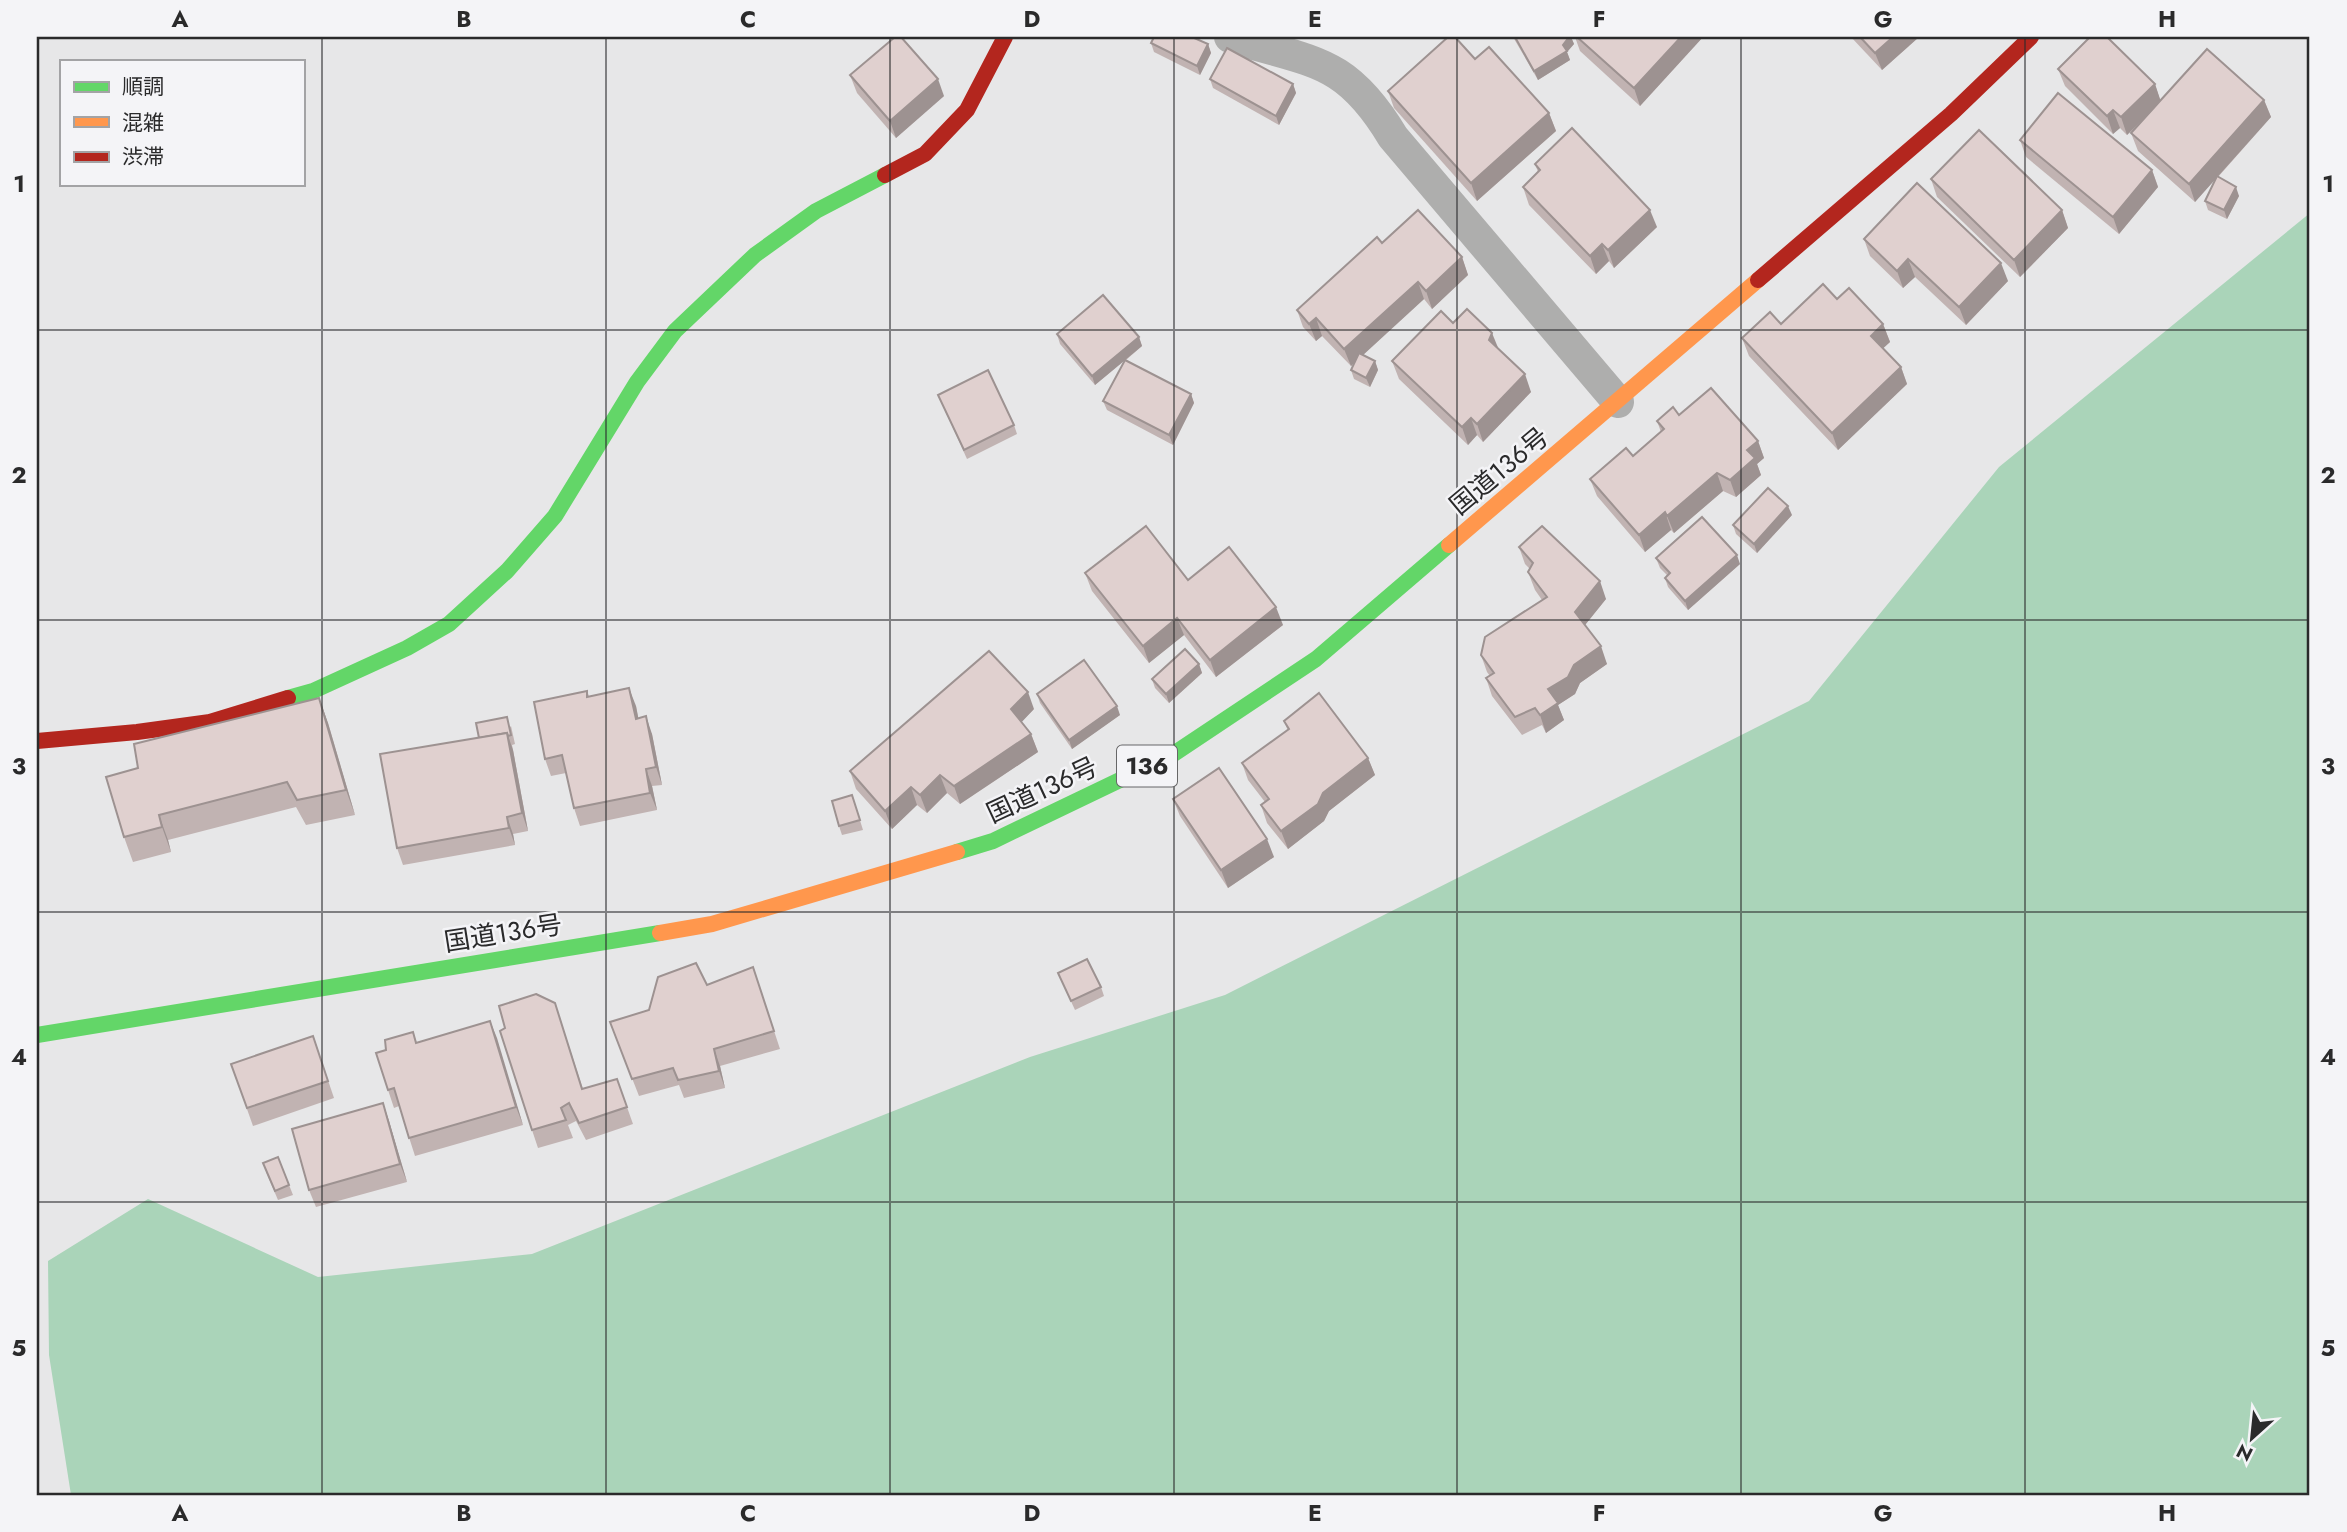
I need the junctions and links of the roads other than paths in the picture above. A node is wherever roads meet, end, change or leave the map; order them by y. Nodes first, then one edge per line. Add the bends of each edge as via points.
1 (1005, 37) edge
2 (1230, 37) edge
3 (2031, 37) edge
4 (1618, 402) junction
5 (37, 741) edge
6 (37, 1035) edge

1 - 5 main road via 967,110 925,154 816,211 755,255 675,331 637,382 555,516 507,571 450,624 407,649 313,691 210,722
2 - 4 lane via 1322,64 1359,89 1393,137
3 - 4 main road, 国道136号 / 136 via 1951,114
4 - 6 main road, 国道136号 / 136 via 1316,659 1172,755 993,841 712,924

